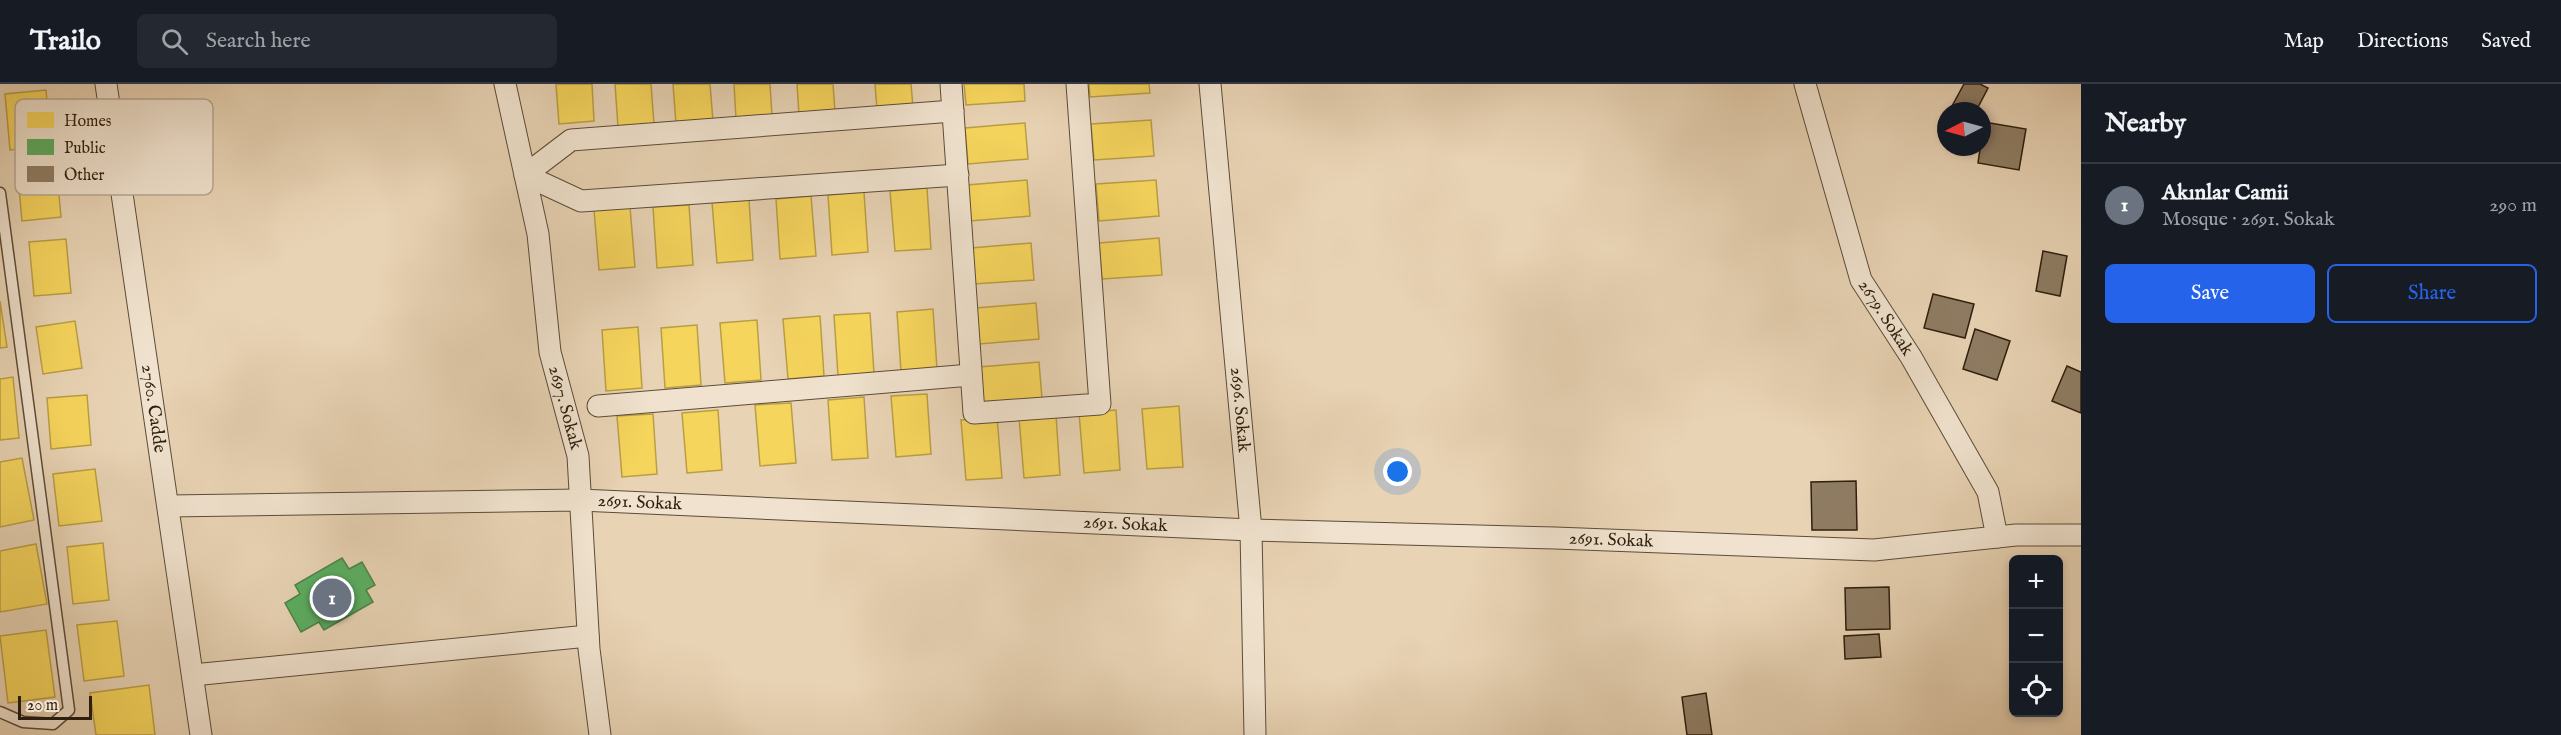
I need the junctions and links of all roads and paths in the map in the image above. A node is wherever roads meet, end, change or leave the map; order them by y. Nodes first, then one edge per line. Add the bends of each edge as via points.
1 (106, 84) edge
2 (505, 84) edge
3 (951, 84) edge
4 (1077, 84) edge
5 (1210, 84) edge
6 (1806, 84) edge
7 (108, 99) edge
8 (953, 111) junction
9 (525, 175) junction
10 (958, 175) junction
11 (0, 194) edge
12 (123, 195) edge
13 (972, 375) junction
14 (598, 406) dead end
15 (580, 500) junction
16 (169, 506) junction
17 (1251, 530) junction
18 (2081, 535) edge
19 (1997, 537) junction
20 (588, 636) junction
21 (193, 675) junction
22 (0, 712) edge
23 (201, 735) edge
24 (600, 735) edge
25 (1255, 735) edge

1 - 7 street, 2760. Cadde
2 - 9 street, 2697. Sokak
3 - 8 street
4 - 13 street via 1100,404 974,413
5 - 17 street, 2696. Sokak
6 - 19 street, 2679. Sokak via 1861,280 1911,357 1988,492
8 - 9 street via 571,140
8 - 10 street
9 - 10 street via 581,201
9 - 15 street, 2697. Sokak via 538,234 550,352 578,456
10 - 13 street
11 - 22 lane via 69,710 53,724 23,722
12 - 16 street, 2760. Cadde
13 - 14 street
15 - 16 street, 2691. Sokak
15 - 17 street, 2691. Sokak
15 - 20 street, 2697. Sokak
16 - 21 street, 2760. Cadde
17 - 19 street, 2691. Sokak via 1874,550
17 - 25 street, 2696. Sokak
18 - 19 street, 2691. Sokak
20 - 21 street
20 - 24 street, 2697. Sokak
21 - 23 street, 2760. Cadde

